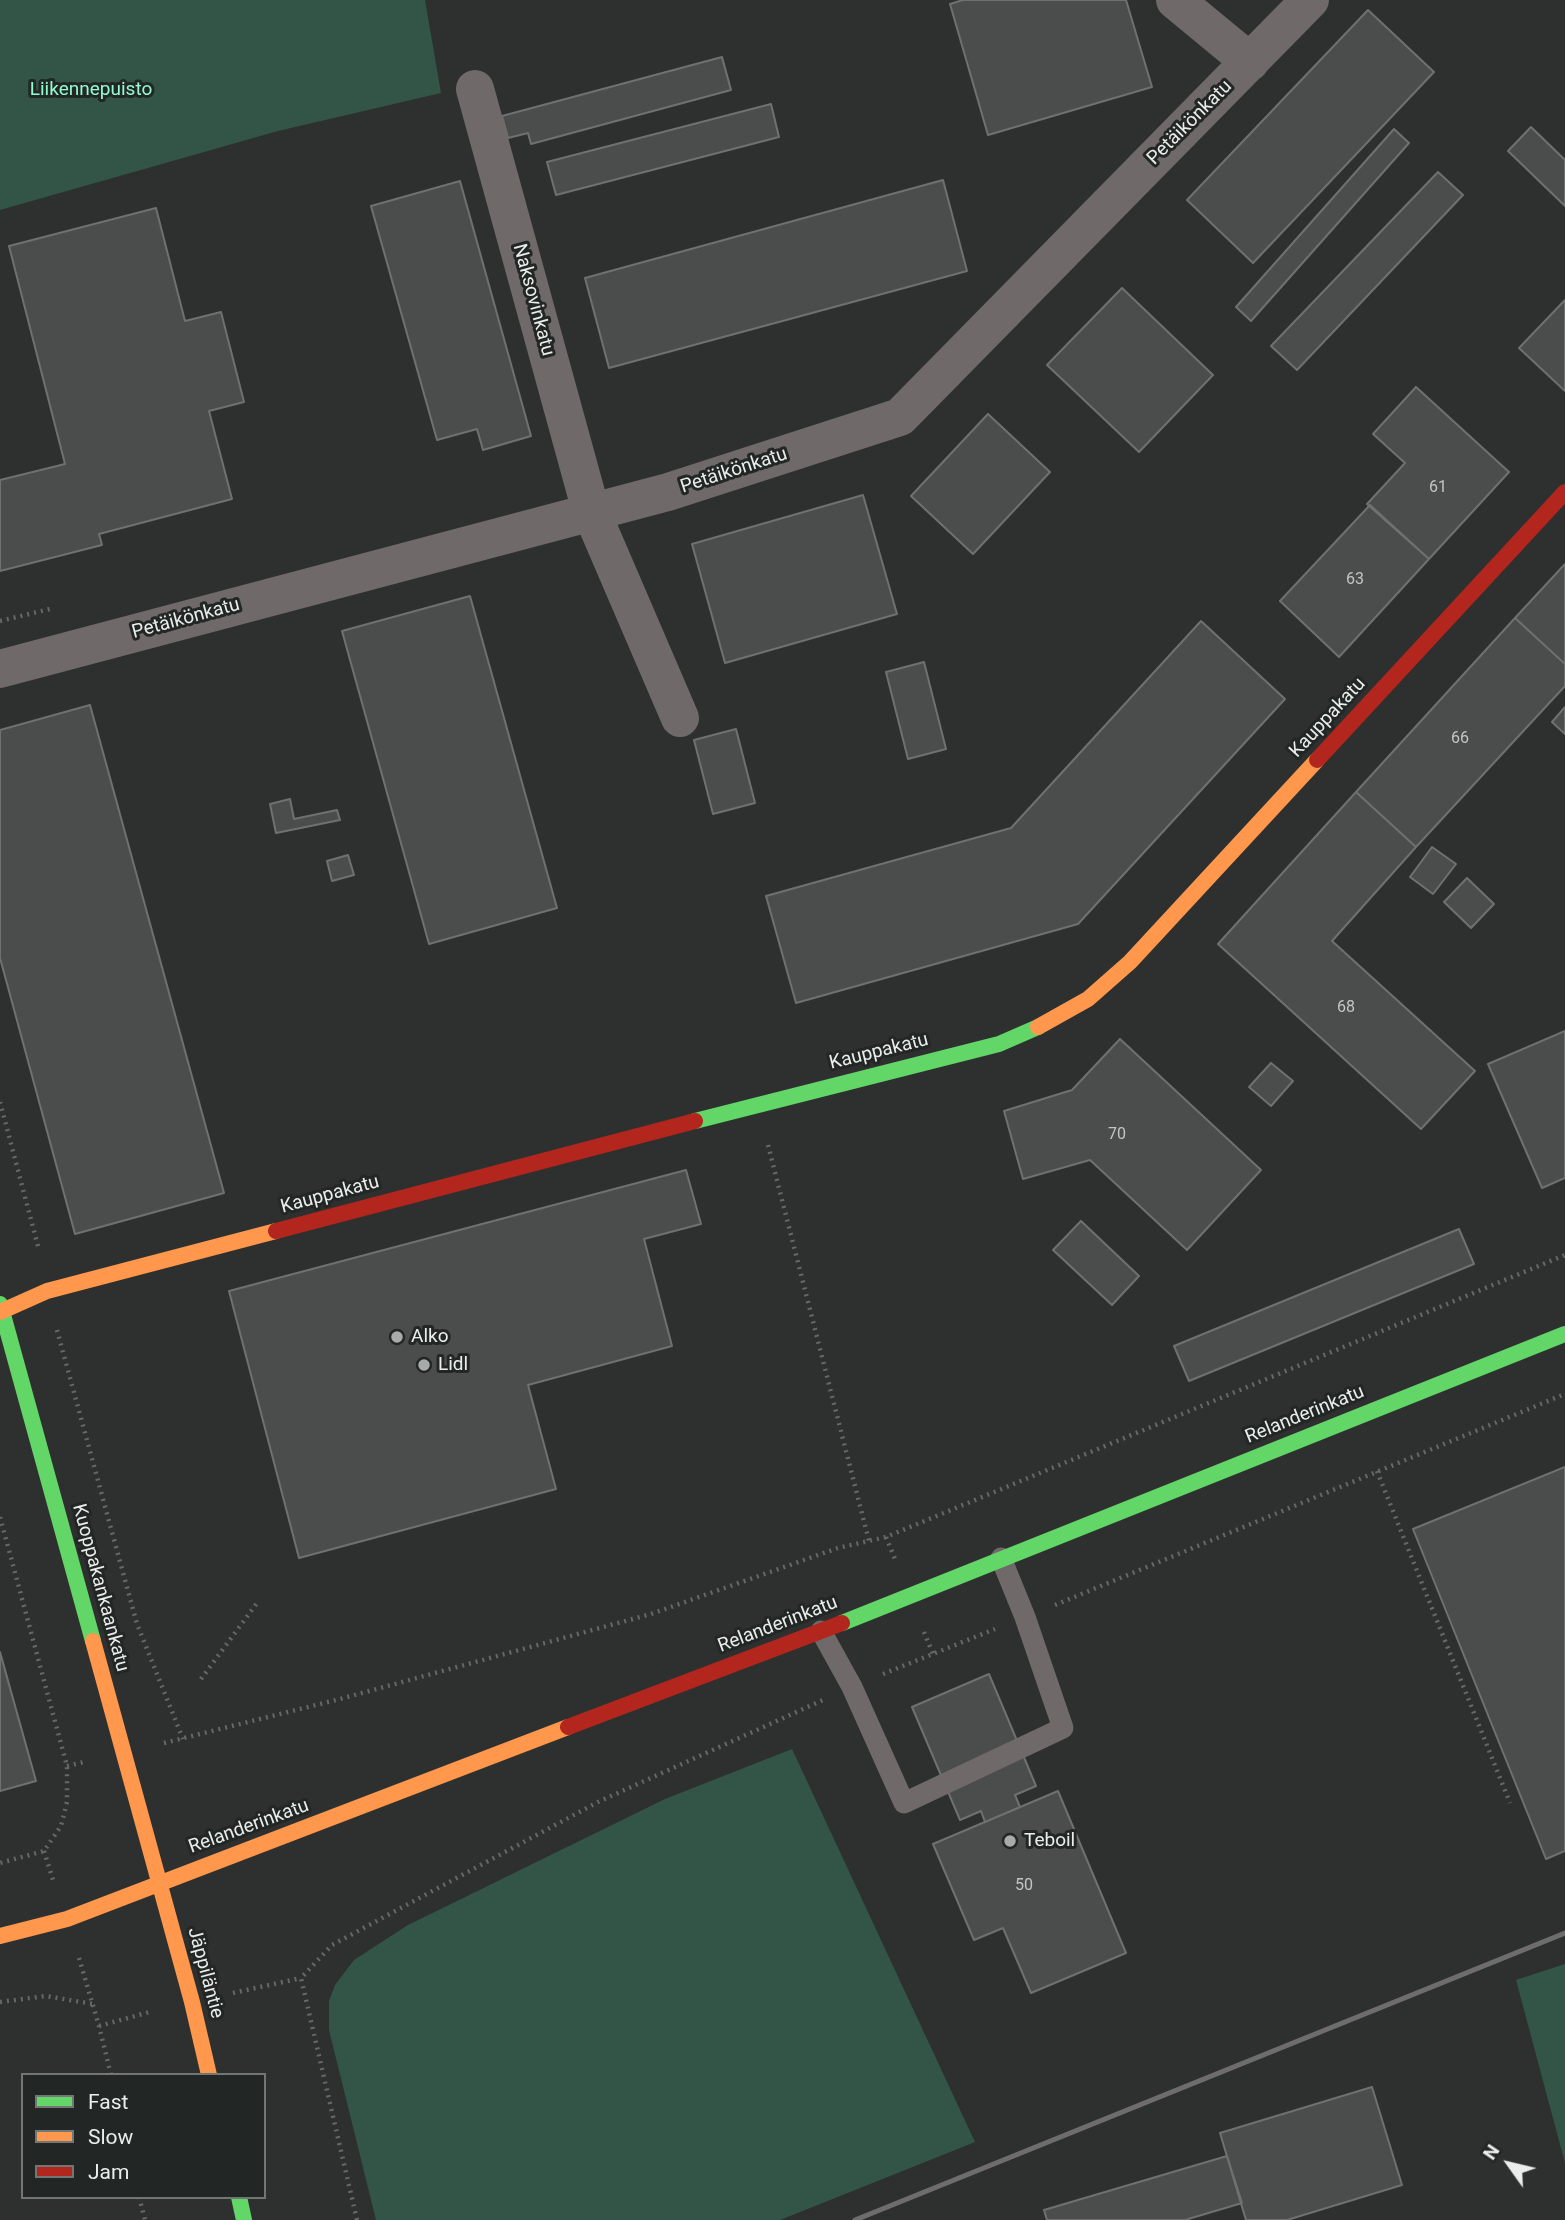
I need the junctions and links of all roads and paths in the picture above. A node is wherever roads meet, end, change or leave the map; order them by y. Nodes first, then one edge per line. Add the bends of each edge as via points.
1 (1175, 0) edge
2 (1310, 0) edge
3 (1250, 62) junction
4 (475, 89) dead end
5 (1565, 492) edge
6 (591, 511) junction
7 (54, 608) dead end
8 (0, 621) edge
9 (0, 669) edge
10 (680, 718) dead end
11 (0, 1101) edge
12 (767, 1143) dead end
13 (38, 1247) dead end
14 (1565, 1255) edge
15 (1, 1309) edge
16 (55, 1320) dead end
17 (1565, 1334) edge
18 (1377, 1471) dead end
19 (0, 1517) edge
20 (869, 1541) junction
21 (1001, 1558) junction
22 (257, 1603) dead end
23 (821, 1631) junction
24 (201, 1679) dead end
25 (183, 1739) junction
26 (170, 1742) dead end
27 (1510, 1803) dead end
28 (0, 1863) edge
29 (158, 1883) junction
30 (0, 1936) edge
31 (301, 1978) dead end
32 (86, 1980) dead end
33 (248, 1989) dead end
34 (0, 2002) edge
35 (93, 2004) junction
36 (136, 2016) dead end
37 (99, 2026) junction
38 (111, 2073) edge
39 (208, 2073) edge
40 (140, 2199) edge
41 (239, 2199) edge
42 (145, 2220) edge
43 (244, 2220) edge

1 - 3 street
2 - 3 street, Petäikönkatu
3 - 6 street, Petäikönkatu via 900,417 668,492
4 - 6 street, Naksovinkatu
5 - 15 main road, Kauppakatu via 1130,962 1087,999 1052,1021 999,1044 47,1291
6 - 9 street, Petäikönkatu
6 - 10 street, Naksovinkatu
7 - 8 path
11 - 13 path
12 - 20 path
14 - 20 path
15 - 29 main road, Kuoppakankaankatu
16 - 25 path via 137,1624
17 - 21 main road, Relanderinkatu
18 - 27 path
19 - 28 path via 67,1766 68,1802 61,1826 44,1851
20 - 25 path via 651,1614
21 - 23 main road, Relanderinkatu
21 - 23 lane via 1063,1728 904,1803 852,1687
22 - 24 path
23 - 29 main road, Relanderinkatu
25 - 26 path
29 - 30 main road, Relanderinkatu via 67,1919
29 - 39 main road, Jäppiläntie
31 - 33 path
32 - 35 path
34 - 35 path via 46,1996
35 - 37 path
36 - 37 path
37 - 38 path
40 - 42 path
41 - 43 main road

